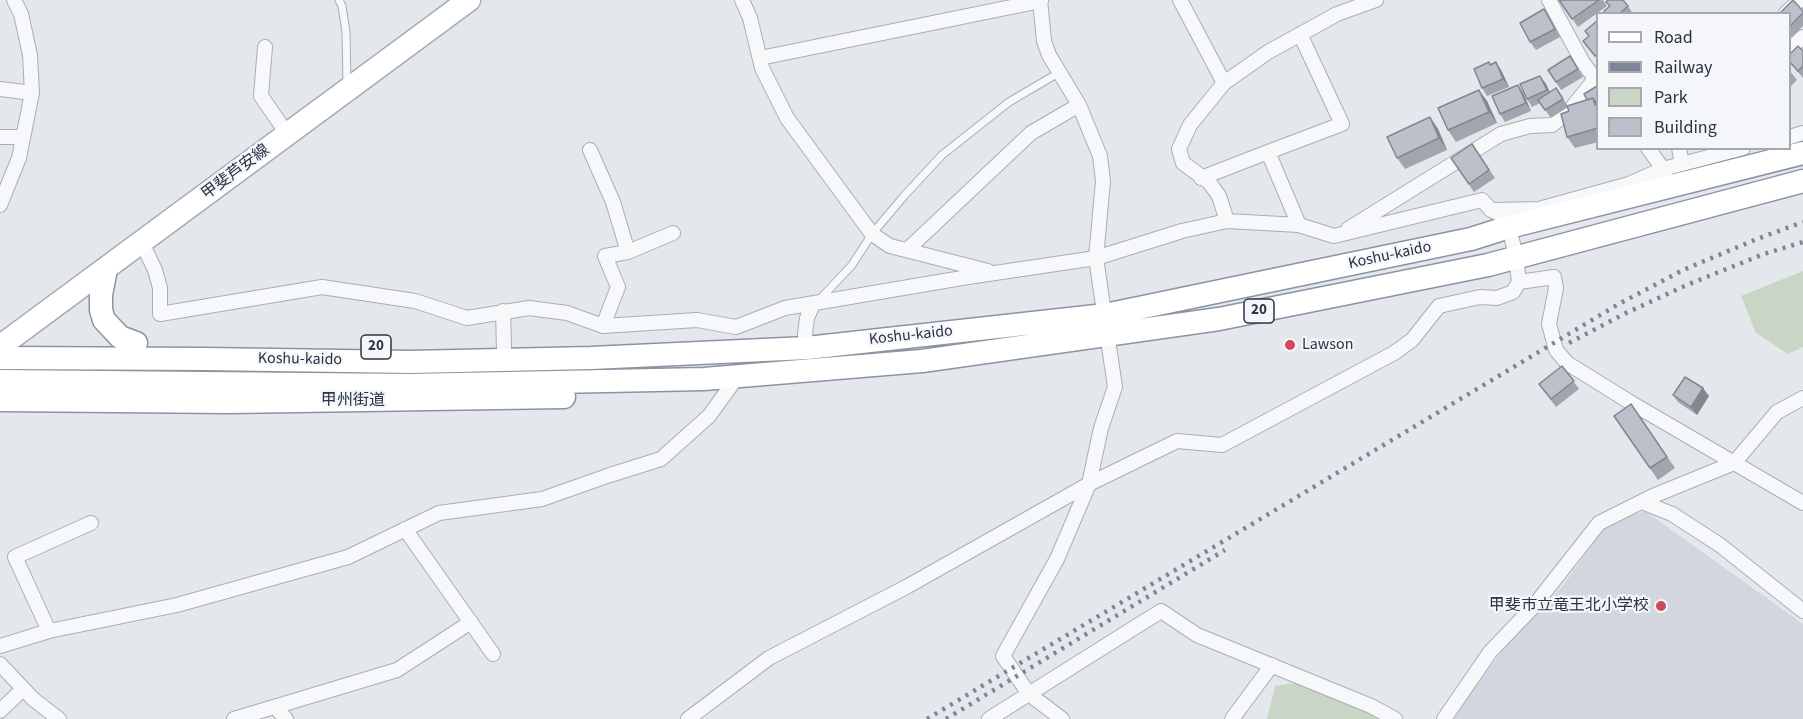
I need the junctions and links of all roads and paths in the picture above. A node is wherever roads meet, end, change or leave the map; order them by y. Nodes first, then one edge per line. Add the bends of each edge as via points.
1 (14, 0) edge
2 (339, 0) edge
3 (469, 0) edge
4 (742, 0) edge
5 (1040, 0) edge
6 (1180, 0) edge
7 (1376, 0) edge
8 (1800, 0) edge
9 (1553, 1) edge
10 (1787, 12) edge
11 (1300, 34) junction
12 (1803, 37) edge
13 (266, 47) dead end
14 (1791, 48) edge
15 (760, 58) junction
16 (1060, 72) junction
17 (1596, 81) edge
18 (1224, 83) junction
19 (0, 89) edge
20 (347, 91) junction
21 (32, 93) junction
22 (1079, 105) junction
23 (288, 135) junction
24 (0, 137) edge
25 (22, 137) junction
26 (590, 150) dead end
27 (1649, 150) edge
28 (1679, 150) edge
29 (1735, 150) edge
30 (1268, 152) junction
31 (1803, 153) edge
32 (1682, 164) junction
33 (1201, 178) junction
34 (1666, 178) junction
35 (1803, 181) edge
36 (0, 205) edge
37 (1491, 210) junction
38 (1227, 221) junction
39 (1299, 225) junction
40 (1509, 227) junction
41 (673, 233) dead end
42 (872, 234) junction
43 (1338, 235) junction
44 (142, 243) junction
45 (907, 250) junction
46 (628, 252) junction
47 (1516, 257) junction
48 (1096, 258) junction
49 (106, 269) junction
50 (994, 273) junction
51 (1519, 282) junction
52 (813, 304) junction
53 (503, 311) junction
54 (1106, 325) junction
55 (603, 326) junction
56 (136, 343) junction
57 (807, 348) junction
58 (1, 349) edge
59 (504, 349) junction
60 (748, 351) junction
61 (410, 374) junction
62 (738, 376) junction
63 (704, 379) junction
64 (0, 381) edge
65 (1803, 398) edge
66 (0, 400) edge
67 (1734, 463) junction
68 (1089, 484) junction
69 (1642, 502) junction
70 (1803, 503) edge
71 (91, 523) dead end
72 (405, 529) junction
73 (1803, 611) edge
74 (471, 622) junction
75 (49, 631) junction
76 (0, 646) edge
77 (493, 654) dead end
78 (0, 664) edge
79 (1272, 665) junction
80 (23, 689) junction
81 (1029, 694) junction
82 (275, 707) junction
83 (0, 711) edge
84 (59, 719) edge
85 (234, 719) edge
86 (286, 719) edge
87 (688, 719) edge
88 (988, 719) edge
89 (1062, 719) edge
90 (1232, 719) edge
91 (1395, 719) edge
92 (1444, 719) edge

1 - 21 street via 30,55
2 - 20 lane via 346,32
3 - 20 main road, 甲斐芦安線
4 - 15 street
5 - 15 street
5 - 16 street via 1044,40
6 - 18 street
7 - 11 street via 1337,14
8 - 10 street
9 - 17 street
11 - 18 street
11 - 30 street via 1342,124
12 - 14 street
13 - 23 street via 261,96
15 - 42 street via 787,118
16 - 22 street
16 - 42 lane via 1010,102 942,155
17 - 43 street via 1552,126 1530,126 1501,134
18 - 33 street via 1190,124 1179,149 1184,163
19 - 21 street
20 - 23 main road, 甲斐芦安線
21 - 25 street
22 - 45 street via 1030,133
22 - 48 street via 1100,156 1103,181
23 - 44 main road, 甲斐芦安線
24 - 25 street
25 - 36 street via 19,158
26 - 46 street via 613,202
27 - 34 street
28 - 32 street
29 - 32 street
30 - 33 street
30 - 39 street
31 - 34 main road, Koshu-kaido / 20
32 - 34 street
33 - 38 street via 1219,196
34 - 37 street via 1539,209
34 - 40 main road, Koshu-kaido / 20
35 - 47 main road, Koshu-kaido / 20
37 - 40 street via 1507,218
37 - 43 street via 1482,200
38 - 39 street
38 - 48 street
39 - 43 street
40 - 47 street
40 - 54 main road, Koshu-kaido / 20
41 - 46 street
42 - 45 street via 890,246
42 - 52 lane via 852,265
44 - 49 main road, 甲斐芦安線
44 - 53 street via 160,288 160,314 322,287 415,301 467,318
45 - 50 street
46 - 55 street via 605,256 618,287
47 - 51 street
47 - 54 main road, Koshu-kaido / 20 via 1219,319
48 - 50 street
48 - 54 street
49 - 56 main road via 101,295 104,320 120,337
49 - 58 main road, 甲斐芦安線
50 - 52 street
51 - 67 street via 1554,277 1556,288 1549,324 1556,350 1567,363
51 - 68 street via 1513,292 1497,298 1480,297 1439,306 1412,340 1394,352 1222,444 1177,441
52 - 55 street via 784,308 736,327 697,320
52 - 57 street via 807,318
53 - 55 street via 529,308 567,313
53 - 59 street
54 - 57 main road, Koshu-kaido / 20
54 - 62 main road, Koshu-kaido / 20 via 922,361
54 - 68 street via 1115,387
56 - 58 main road, 20
56 - 59 main road, 20
57 - 60 main road, Koshu-kaido / 20
58 - 61 main road, Koshu-kaido / 20
59 - 60 main road, 20 via 679,342
60 - 61 main road, Koshu-kaido / 20
61 - 63 main road, Koshu-kaido / 20
61 - 64 main road, Koshu-kaido / 20
62 - 63 main road, Koshu-kaido / 20
62 - 72 street via 709,416 661,459 542,500 439,513
63 - 66 main road, 甲州街道 / 20 via 642,396 330,402
65 - 67 street via 1777,412
67 - 69 street
67 - 70 street
68 - 81 street via 1057,559 1003,656
68 - 87 street via 908,586 769,658
69 - 73 street via 1672,514 1720,545
69 - 92 street via 1599,523 1533,607 1490,652
71 - 75 street via 15,557
72 - 74 street
72 - 75 street via 348,557 177,605
74 - 77 street
74 - 82 street via 397,670
75 - 76 street
78 - 80 street
79 - 81 street via 1197,635 1161,611
79 - 90 street
79 - 91 street
80 - 83 street
80 - 84 street
81 - 88 street
81 - 89 street
82 - 85 street
82 - 86 street

